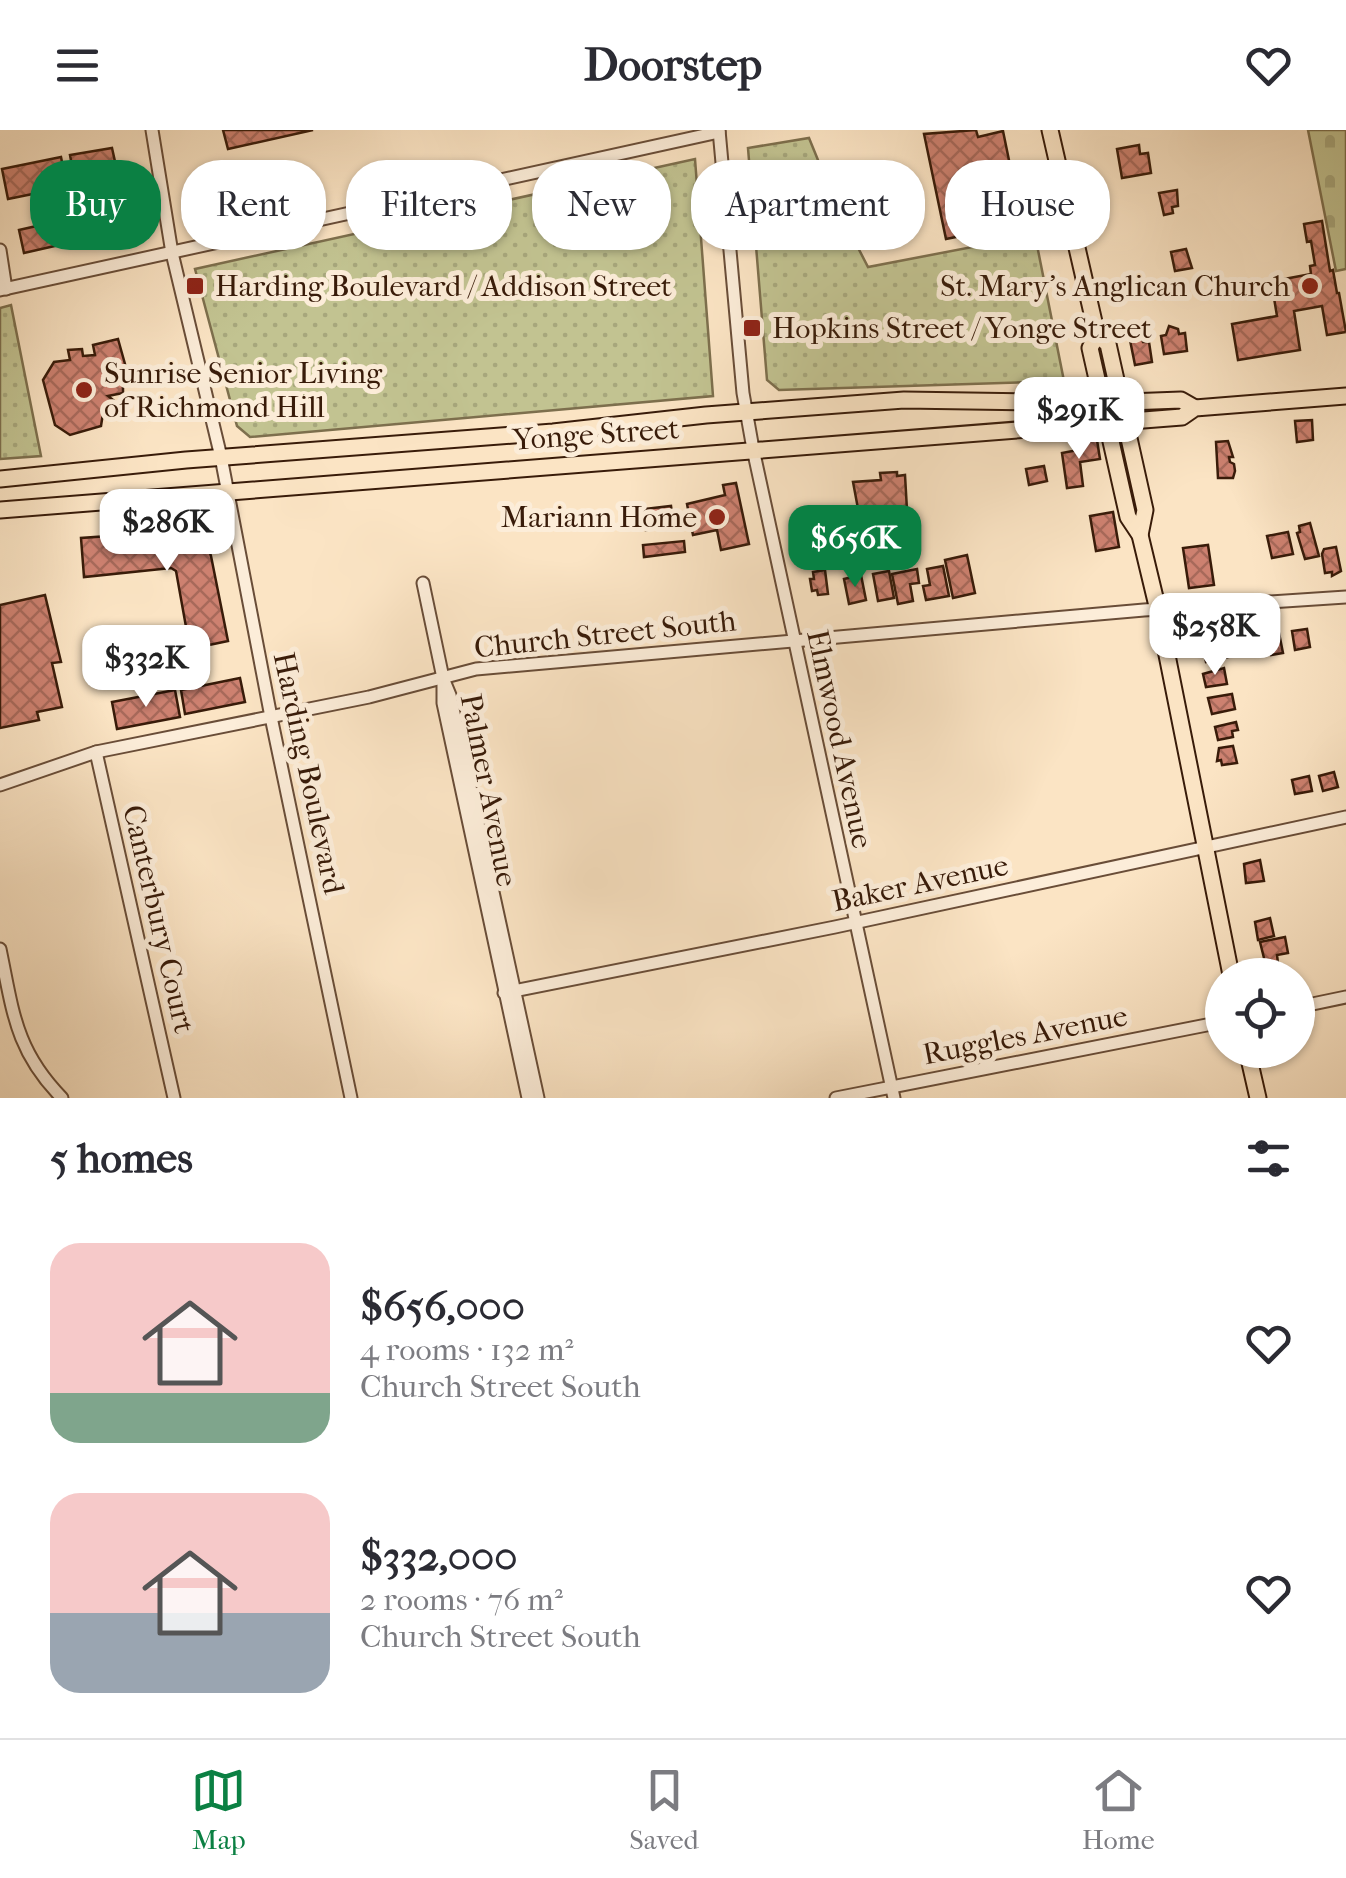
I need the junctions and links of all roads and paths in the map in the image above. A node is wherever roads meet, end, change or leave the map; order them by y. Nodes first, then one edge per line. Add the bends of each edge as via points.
1 (152, 130) edge
2 (1050, 130) edge
3 (719, 131) edge
4 (0, 250) edge
5 (172, 253) junction
6 (3, 290) edge
7 (1098, 335) junction
8 (1346, 396) edge
9 (1119, 402) junction
10 (1101, 403) junction
11 (1195, 408) junction
12 (747, 413) junction
13 (1105, 421) junction
14 (1124, 421) junction
15 (753, 449) junction
16 (221, 457) junction
17 (0, 478) edge
18 (226, 491) junction
19 (0, 510) edge
20 (1140, 535) junction
21 (422, 583) dead end
22 (1346, 596) edge
23 (1158, 610) junction
24 (794, 640) junction
25 (443, 678) junction
26 (271, 717) junction
27 (96, 752) junction
28 (0, 784) edge
29 (1346, 817) edge
30 (1204, 846) junction
31 (853, 922) junction
32 (0, 949) edge
33 (1228, 958) edge
34 (509, 992) junction
35 (1346, 997) edge
36 (1315, 1003) edge
37 (1205, 1026) edge
38 (1252, 1068) edge
39 (892, 1092) edge
40 (173, 1095) edge
41 (62, 1098) edge
42 (156, 1098) edge
43 (352, 1098) edge
44 (528, 1098) edge
45 (538, 1098) edge
46 (836, 1098) edge
47 (1258, 1098) edge

1 - 5 street, Harding Boulevard
2 - 7 main road
3 - 5 street
3 - 12 street, Elmwood Avenue
4 - 6 street
5 - 6 street
5 - 16 street, Harding Boulevard
7 - 9 main road via 1108,344
7 - 10 main road via 1090,348
8 - 11 main road, Yonge Street
9 - 10 main road, Yonge Street
9 - 11 main road, Yonge Street via 1180,400
9 - 14 main road
10 - 12 main road, Yonge Street via 904,400
10 - 13 main road
11 - 14 main road, Yonge Street via 1182,417
12 - 15 street, Elmwood Avenue
12 - 16 main road, Yonge Street
13 - 14 main road, Yonge Street
13 - 15 main road, Yonge Street
13 - 20 main road via 1128,517
14 - 20 main road via 1145,510
15 - 18 main road, Yonge Street
15 - 24 street, Elmwood Avenue
16 - 17 main road, Yonge Street
16 - 18 street, Harding Boulevard
18 - 19 main road, Yonge Street
18 - 26 street, Harding Boulevard
20 - 23 main road
21 - 25 street, Palmer Avenue
22 - 23 street, Church Street South
23 - 24 street, Church Street South
23 - 30 main road
24 - 25 street, Church Street South via 476,669
24 - 31 street, Elmwood Avenue
25 - 26 street, Church Street South
25 - 34 street, Palmer Avenue via 443,703
26 - 27 street, Church Street South
26 - 43 street, Harding Boulevard
27 - 28 street, Church Street South
27 - 40 street, Canterbury Court
29 - 30 street, Baker Avenue
30 - 31 street, Baker Avenue
30 - 33 main road
31 - 34 street, Baker Avenue
31 - 39 street, Elmwood Avenue
32 - 41 street via 20,1040
34 - 44 street, Palmer Avenue
34 - 45 street, Palmer Avenue
35 - 36 street
37 - 39 street, Ruggles Avenue
38 - 47 main road
39 - 46 street, Ruggles Avenue
40 - 42 street

